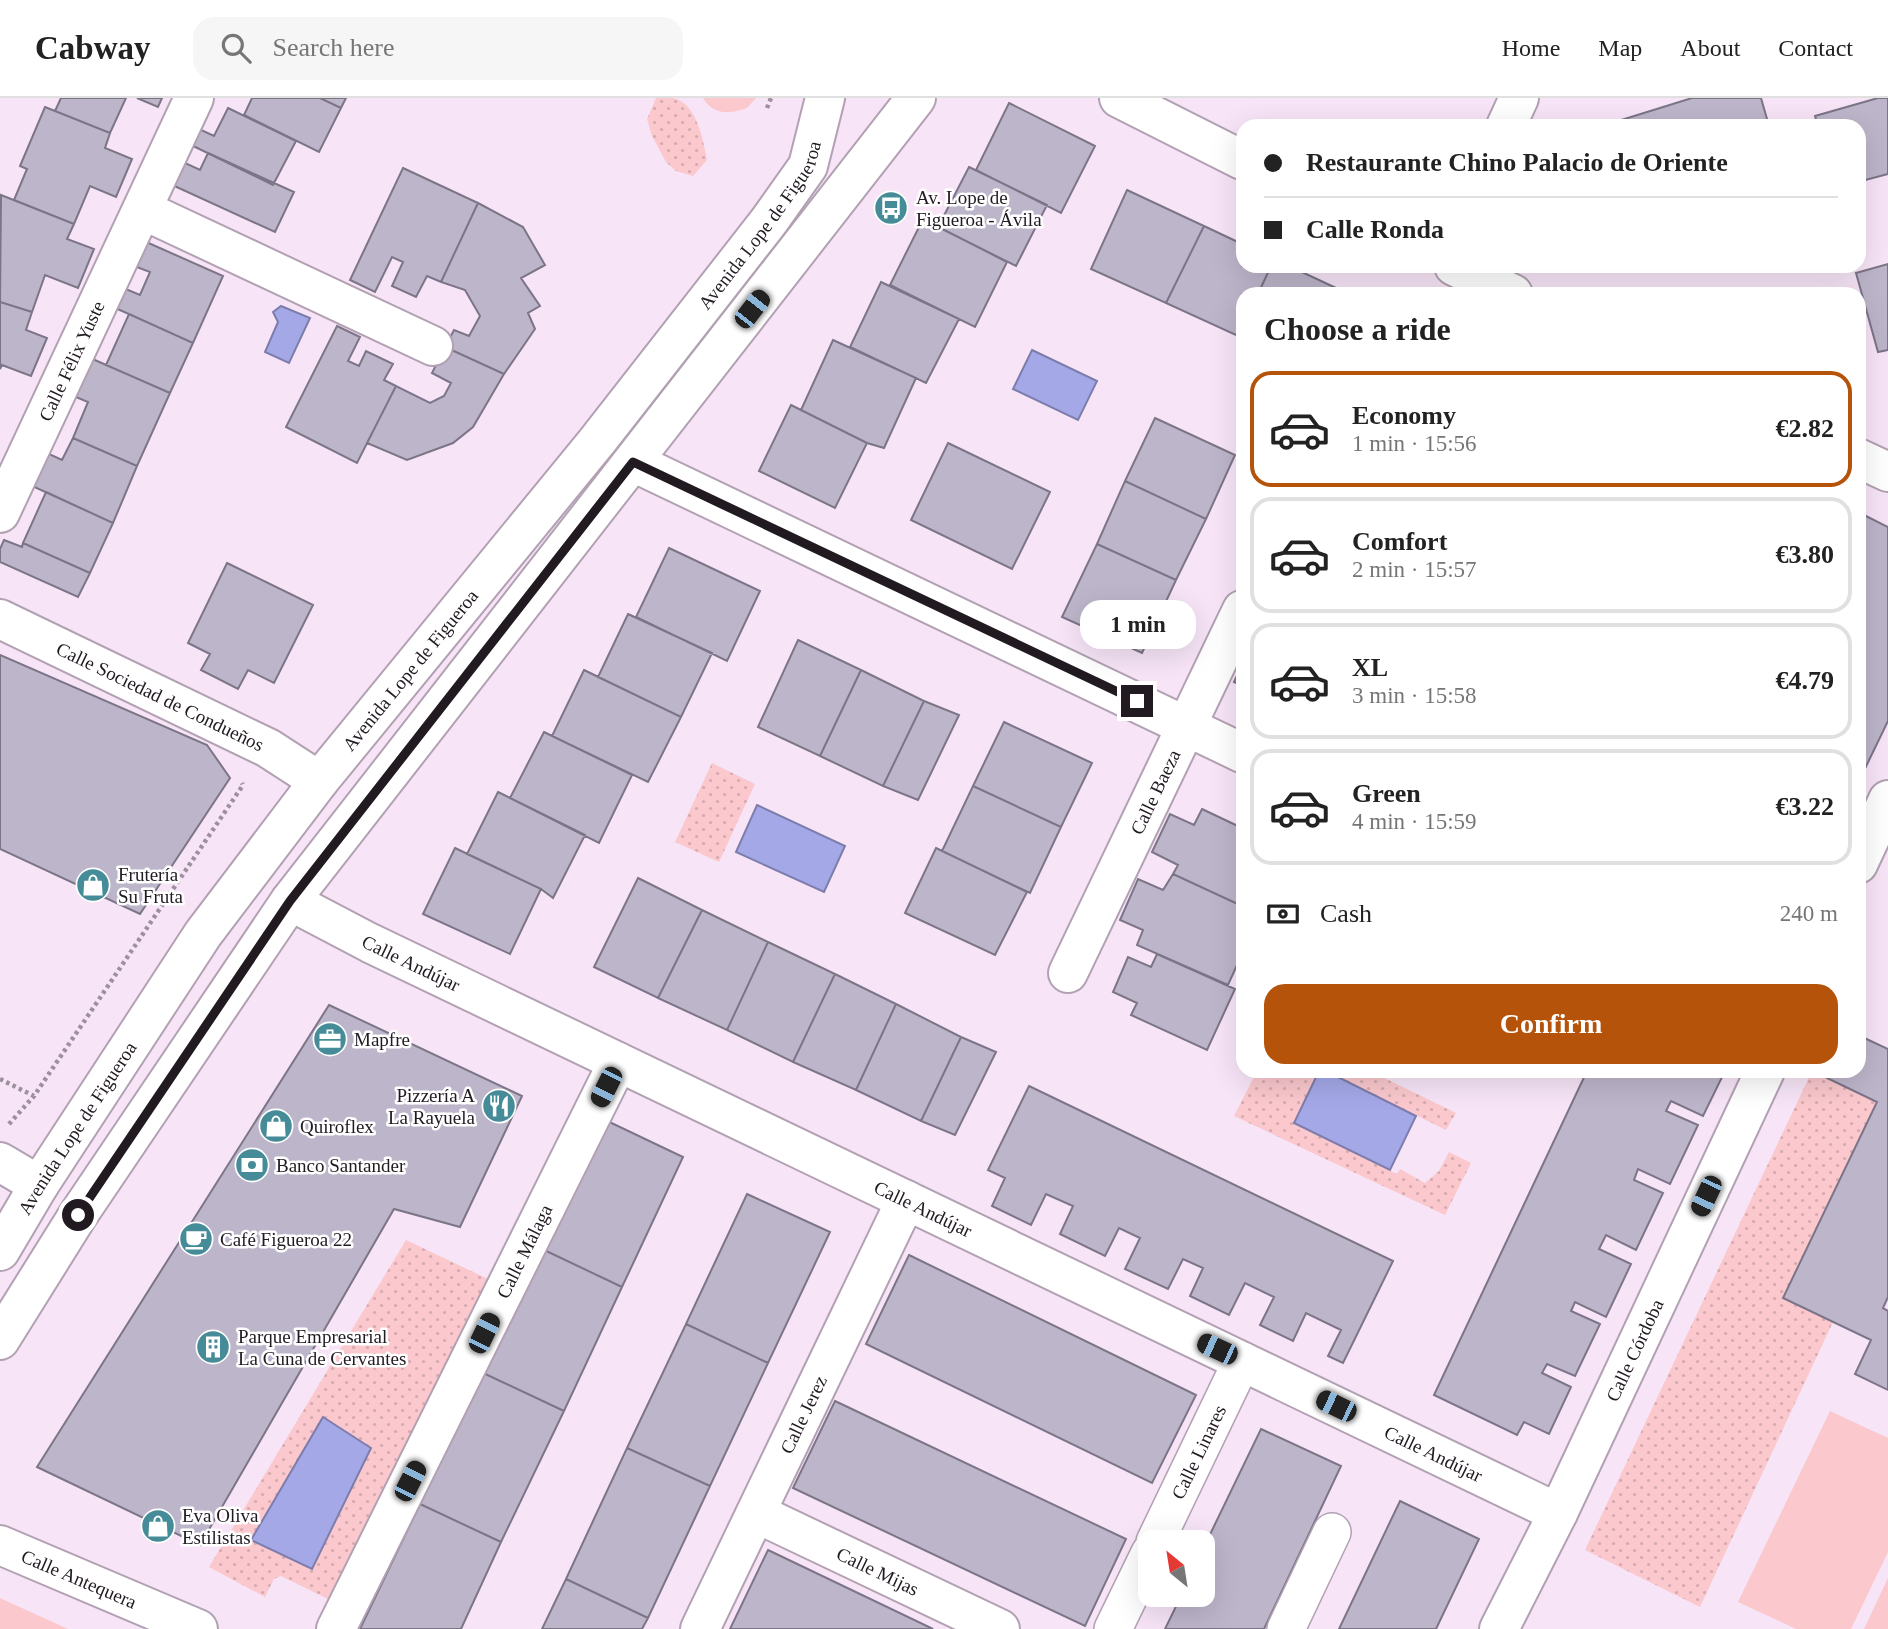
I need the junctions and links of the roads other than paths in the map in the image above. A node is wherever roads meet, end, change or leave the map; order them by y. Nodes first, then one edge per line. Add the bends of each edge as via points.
1 (194, 98) edge
2 (825, 98) edge
3 (916, 98) edge
4 (1119, 98) edge
5 (1519, 98) edge
6 (1509, 119) edge
7 (1236, 157) edge
8 (143, 209) junction
9 (1469, 273) edge
10 (1498, 287) edge
11 (433, 345) dead end
12 (633, 462) junction
13 (1866, 462) edge
14 (1888, 472) edge
15 (0, 513) edge
16 (0, 619) edge
17 (1236, 623) edge
18 (1187, 725) junction
19 (1236, 750) edge
20 (319, 781) junction
21 (1888, 800) edge
22 (1866, 847) edge
23 (290, 901) junction
24 (1068, 973) dead end
25 (618, 1062) junction
26 (1762, 1078) edge
27 (0, 1162) edge
28 (39, 1185) junction
29 (906, 1200) junction
30 (0, 1251) edge
31 (0, 1340) edge
32 (1242, 1361) junction
33 (756, 1513) junction
34 (1558, 1513) junction
35 (1161, 1530) edge
36 (1332, 1532) dead end
37 (0, 1545) edge
38 (1138, 1578) edge
39 (198, 1629) edge
40 (337, 1629) edge
41 (700, 1629) edge
42 (1000, 1629) edge
43 (1113, 1629) edge
44 (1286, 1629) edge
45 (1499, 1629) edge

1 - 8 street, Calle Félix Yuste
2 - 20 street, Avenida Lope de Figueroa via 808,166 769,221
3 - 12 street
4 - 7 street
5 - 6 street
8 - 11 street
8 - 15 street, Calle Félix Yuste
9 - 10 street
12 - 18 street
12 - 23 street
13 - 14 street
16 - 20 street, Calle Sociedad de Condueños via 268,748
17 - 18 street, Calle Baeza
18 - 19 street
18 - 24 street, Calle Baeza
20 - 28 street, Avenida Lope de Figueroa via 203,934
21 - 22 street
23 - 25 street, Calle Andújar
23 - 31 street
25 - 29 street, Calle Andújar
25 - 40 street, Calle Málaga
26 - 34 street, Calle Córdoba
27 - 28 street
28 - 30 street, Avenida Lope de Figueroa
29 - 32 street, Calle Andújar
29 - 33 street, Calle Jerez
32 - 34 street, Calle Andújar
32 - 35 street, Calle Linares
33 - 41 street, Calle Jerez
33 - 42 street, Calle Mijas
34 - 45 street, Calle Córdoba
36 - 44 street
37 - 39 street, Calle Antequera
38 - 43 street

